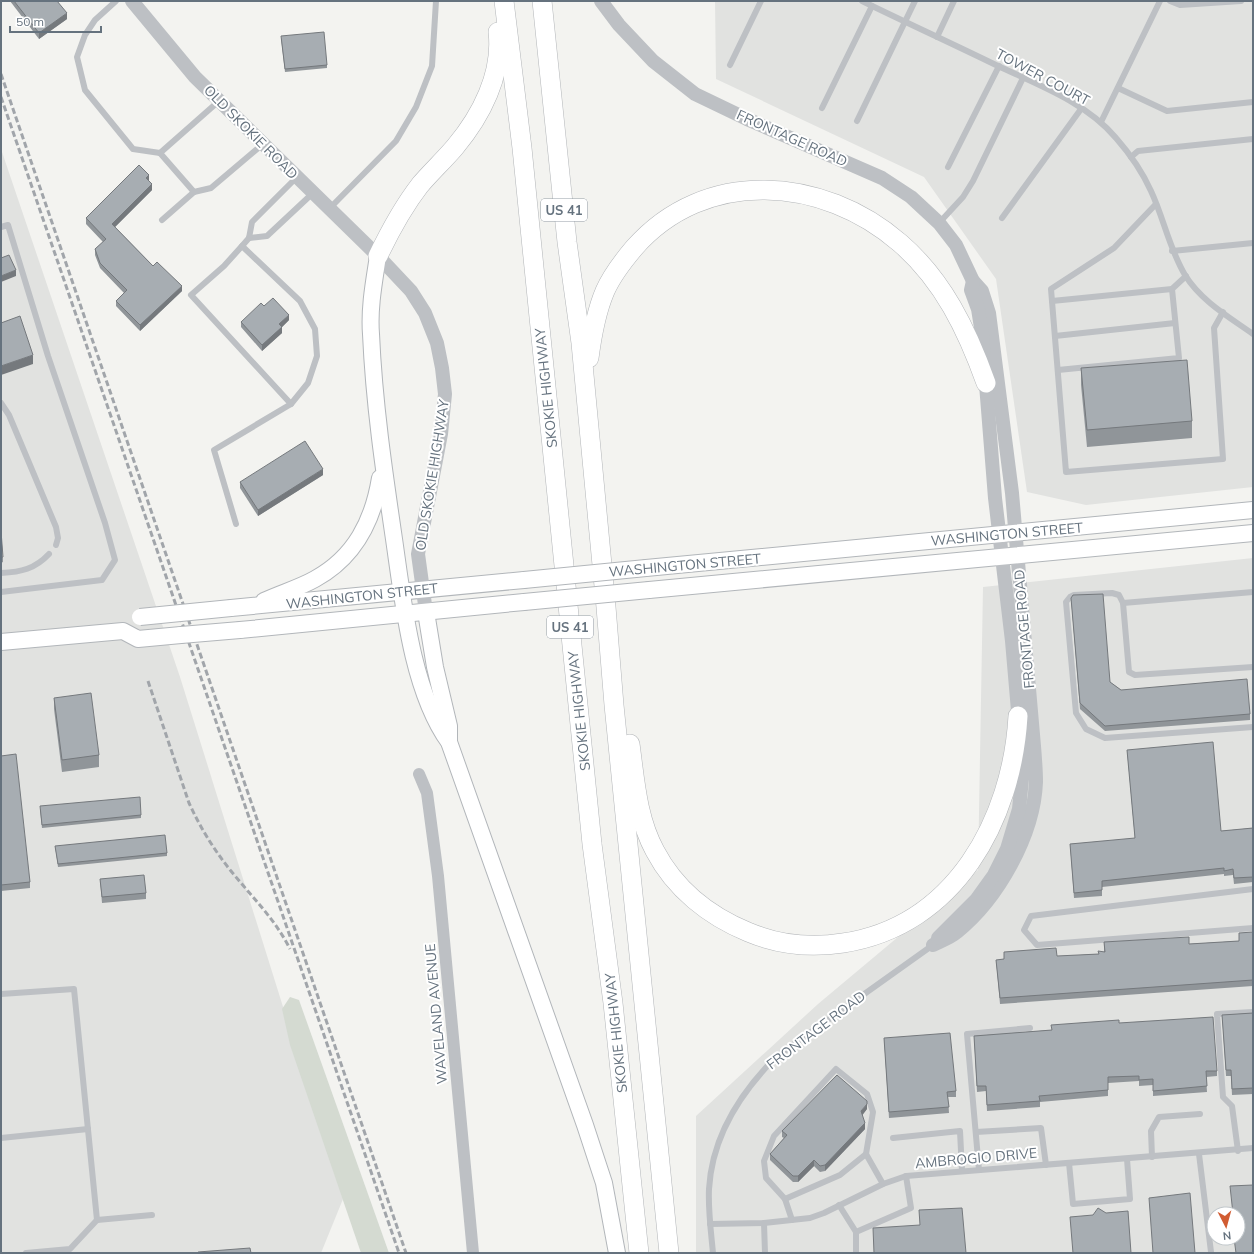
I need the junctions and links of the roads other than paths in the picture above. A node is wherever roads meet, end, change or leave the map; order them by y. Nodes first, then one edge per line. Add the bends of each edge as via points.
1 (116, 1) edge
2 (132, 1) edge
3 (436, 1) edge
4 (495, 1) edge
5 (504, 1) edge
6 (542, 1) edge
7 (601, 1) edge
8 (761, 1) edge
9 (862, 1) edge
10 (915, 1) edge
11 (954, 1) edge
12 (1160, 1) edge
13 (1170, 1) edge
14 (1241, 1) edge
15 (872, 6) junction
16 (905, 22) junction
17 (937, 37) junction
18 (730, 65) dead end
19 (999, 66) junction
20 (1023, 78) junction
21 (1118, 88) junction
22 (219, 101) junction
23 (1253, 102) edge
24 (822, 108) dead end
25 (1081, 109) junction
26 (857, 121) dead end
27 (1101, 122) junction
28 (1253, 139) edge
29 (263, 144) junction
30 (160, 153) junction
31 (1132, 157) junction
32 (948, 167) dead end
33 (297, 178) junction
34 (194, 192) junction
35 (313, 193) junction
36 (1156, 204) junction
37 (329, 209) junction
38 (1002, 218) dead end
39 (162, 220) dead end
40 (939, 223) junction
41 (1, 227) edge
42 (249, 238) junction
43 (1253, 243) edge
44 (242, 246) junction
45 (1172, 251) junction
46 (378, 256) junction
47 (1186, 276) junction
48 (974, 282) junction
49 (1172, 289) junction
50 (1052, 301) junction
51 (1223, 312) junction
52 (1175, 323) junction
53 (1253, 334) edge
54 (1055, 336) junction
55 (1058, 370) junction
56 (986, 383) junction
57 (1, 403) edge
58 (291, 404) junction
59 (588, 420) junction
60 (383, 464) junction
61 (1253, 510) edge
62 (236, 524) dead end
63 (1016, 533) junction
64 (1253, 533) edge
65 (999, 535) junction
66 (56, 544) dead end
67 (49, 554) dead end
68 (1017, 555) junction
69 (1001, 556) junction
70 (1, 573) edge
71 (423, 590) junction
72 (1, 592) edge
73 (402, 592) junction
74 (1253, 592) edge
75 (1123, 603) junction
76 (253, 606) junction
77 (606, 606) junction
78 (426, 612) junction
79 (405, 614) junction
80 (123, 631) junction
81 (1, 642) edge
82 (1253, 667) edge
83 (1018, 716) junction
84 (1253, 727) edge
85 (449, 742) junction
86 (419, 774) dead end
87 (1253, 889) edge
88 (1253, 928) edge
89 (933, 945) junction
90 (1, 994) edge
91 (1253, 1012) edge
92 (1030, 1028) dead end
93 (1200, 1114) dead end
94 (88, 1129) junction
95 (976, 1132) junction
96 (1, 1138) edge
97 (893, 1138) dead end
98 (1253, 1148) edge
99 (1238, 1151) junction
100 (866, 1154) junction
101 (1199, 1154) junction
102 (1152, 1157) junction
103 (1127, 1159) junction
104 (1069, 1163) junction
105 (1046, 1165) junction
106 (979, 1170) junction
107 (962, 1171) junction
108 (906, 1176) junction
109 (883, 1184) junction
110 (785, 1199) junction
111 (839, 1205) junction
112 (152, 1215) dead end
113 (97, 1220) junction
114 (792, 1220) junction
115 (764, 1223) junction
116 (710, 1224) junction
117 (856, 1232) junction
118 (1211, 1252) dead end
119 (26, 1253) edge
120 (473, 1253) edge
121 (617, 1253) edge
122 (639, 1253) edge
123 (669, 1253) edge
124 (713, 1253) edge
125 (765, 1253) edge
126 (856, 1253) edge

1 - 30 lane via 95,20 77,57 85,90 132,149
2 - 22 street, OLD SKOKIE ROAD via 166,44
3 - 37 lane via 432,66 416,107 396,141
4 - 46 highway via 500,41 497,63 485,103 470,128 420,185 389,232
5 - 122 highway, SKOKIE HIGHWAY / US 41 via 522,148 592,844 614,1004
6 - 59 highway, US 41
7 - 40 street, FRONTAGE ROAD via 619,25 653,61 695,94 882,178 911,197
8 - 18 lane
9 - 15 lane, TOWER COURT
10 - 16 lane
11 - 17 lane
12 - 21 lane
13 - 14 lane via 1180,5
15 - 16 lane, TOWER COURT
15 - 24 lane
16 - 17 lane, TOWER COURT
16 - 26 lane
17 - 19 lane, TOWER COURT
19 - 20 lane, TOWER COURT
19 - 32 lane
20 - 25 lane, TOWER COURT
20 - 40 lane via 973,181 963,197
21 - 23 lane via 1167,111
21 - 27 lane
22 - 29 street, OLD SKOKIE ROAD
22 - 30 lane
25 - 27 lane, TOWER COURT
25 - 38 lane
27 - 31 lane, TOWER COURT
28 - 31 lane via 1138,151
29 - 33 street, OLD SKOKIE ROAD
29 - 34 lane via 211,188
30 - 34 lane
31 - 36 lane, TOWER COURT
33 - 35 street, OLD SKOKIE ROAD
33 - 42 lane via 252,222
34 - 39 lane
35 - 37 street, OLD SKOKIE ROAD
35 - 42 lane via 267,236
36 - 45 lane, TOWER COURT
36 - 50 lane via 1114,248 1051,289
37 - 46 street, OLD SKOKIE ROAD
40 - 48 street, FRONTAGE ROAD via 956,245
41 - 72 lane via 8,225 115,560 102,580
42 - 44 lane
43 - 45 lane
44 - 58 lane via 300,302 315,329 315,363 308,383
44 - 58 lane via 191,295
45 - 47 lane, TOWER COURT
46 - 60 main road via 370,334
46 - 71 street, OLD SKOKIE HIGHWAY via 411,291 425,313 437,343 442,368 444,413 418,554
47 - 49 lane
47 - 51 lane, TOWER COURT via 1200,294
48 - 56 street, FRONTAGE ROAD via 971,290 978,309
48 - 63 street, FRONTAGE ROAD via 982,291 989,313
49 - 50 lane
49 - 52 lane
50 - 54 lane
51 - 53 lane, TOWER COURT
51 - 55 lane via 1214,328 1223,459 1066,472
52 - 54 lane
52 - 55 lane via 1179,358
54 - 55 lane
56 - 59 highway via 953,306 924,266 900,243 866,218 841,206 807,194 755,189 712,197 678,212 642,239 622,263 606,290 593,329 588,364
56 - 65 street, FRONTAGE ROAD
57 - 66 lane via 9,415 56,527
58 - 62 lane via 214,450
59 - 77 highway, US 41
60 - 73 main road
60 - 76 main road via 371,516 347,556 315,579
61 - 63 main road, WASHINGTON STREET
63 - 65 main road, WASHINGTON STREET
63 - 68 street, FRONTAGE ROAD
64 - 68 main road, WASHINGTON STREET
65 - 69 street, FRONTAGE ROAD
65 - 71 main road, WASHINGTON STREET, bridge
67 - 70 lane via 33,568 21,572
68 - 69 main road, WASHINGTON STREET
68 - 89 street, FRONTAGE ROAD via 1036,783 1031,813 1021,842 994,892 956,933
69 - 78 main road, WASHINGTON STREET, bridge
69 - 83 street, FRONTAGE ROAD
71 - 73 main road, WASHINGTON STREET
71 - 78 street, OLD SKOKIE HIGHWAY
73 - 76 main road, WASHINGTON STREET
73 - 79 main road
74 - 75 lane
75 - 82 lane via 1129,672 1135,675
75 - 84 lane via 1119,595 1112,593 1074,595 1066,602 1076,713 1086,728 1105,738
76 - 80 main road, WASHINGTON STREET, bridge via 132,618
77 - 83 highway via 644,828 655,851 683,890 702,907 728,924 761,937 799,945 824,945 859,940 884,933 906,922 938,900 962,874 980,848 994,820 1005,793 1016,745
77 - 123 highway, US 41
78 - 79 main road, WASHINGTON STREET
78 - 85 main road, OLD SKOKIE HIGHWAY via 449,726
79 - 80 main road, WASHINGTON STREET, bridge via 138,639
79 - 85 main road via 417,669 438,727
80 - 81 main road, WASHINGTON STREET
83 - 89 street, FRONTAGE ROAD via 1024,769 1019,809 1007,849 994,875 976,900
85 - 121 main road via 585,1125 604,1183
86 - 120 street, WAVELAND AVENUE via 427,793 438,876
87 - 88 lane via 1031,916 1024,930 1036,945
89 - 116 lane, FRONTAGE ROAD via 776,1057 757,1076 737,1103 718,1144 709,1187
90 - 94 lane via 74,989
91 - 99 lane via 1217,1014 1223,1097 1232,1106
92 - 95 lane via 967,1034
93 - 102 lane via 1159,1117 1151,1131
94 - 96 lane
94 - 113 lane
95 - 105 lane via 1041,1128
95 - 106 lane
97 - 107 lane via 960,1131
98 - 99 lane, AMBROGIO DRIVE
99 - 101 lane, AMBROGIO DRIVE
100 - 109 lane
100 - 110 lane via 840,1175
100 - 110 lane via 873,1112 867,1094 836,1069 774,1136 764,1161 766,1178
101 - 102 lane, AMBROGIO DRIVE
101 - 118 lane
102 - 103 lane, AMBROGIO DRIVE
103 - 104 lane, AMBROGIO DRIVE
103 - 104 lane via 1130,1199 1073,1204
104 - 105 lane, AMBROGIO DRIVE
105 - 106 lane, AMBROGIO DRIVE
106 - 107 lane, AMBROGIO DRIVE
107 - 108 lane, AMBROGIO DRIVE
108 - 109 lane, AMBROGIO DRIVE
108 - 117 lane via 911,1208
109 - 111 lane, AMBROGIO DRIVE
110 - 114 lane
111 - 114 lane, AMBROGIO DRIVE via 810,1218
111 - 117 lane
112 - 113 lane
113 - 119 lane via 70,1249
114 - 115 lane, AMBROGIO DRIVE
115 - 116 lane, AMBROGIO DRIVE
115 - 125 lane
116 - 124 lane, FRONTAGE ROAD
117 - 126 lane

